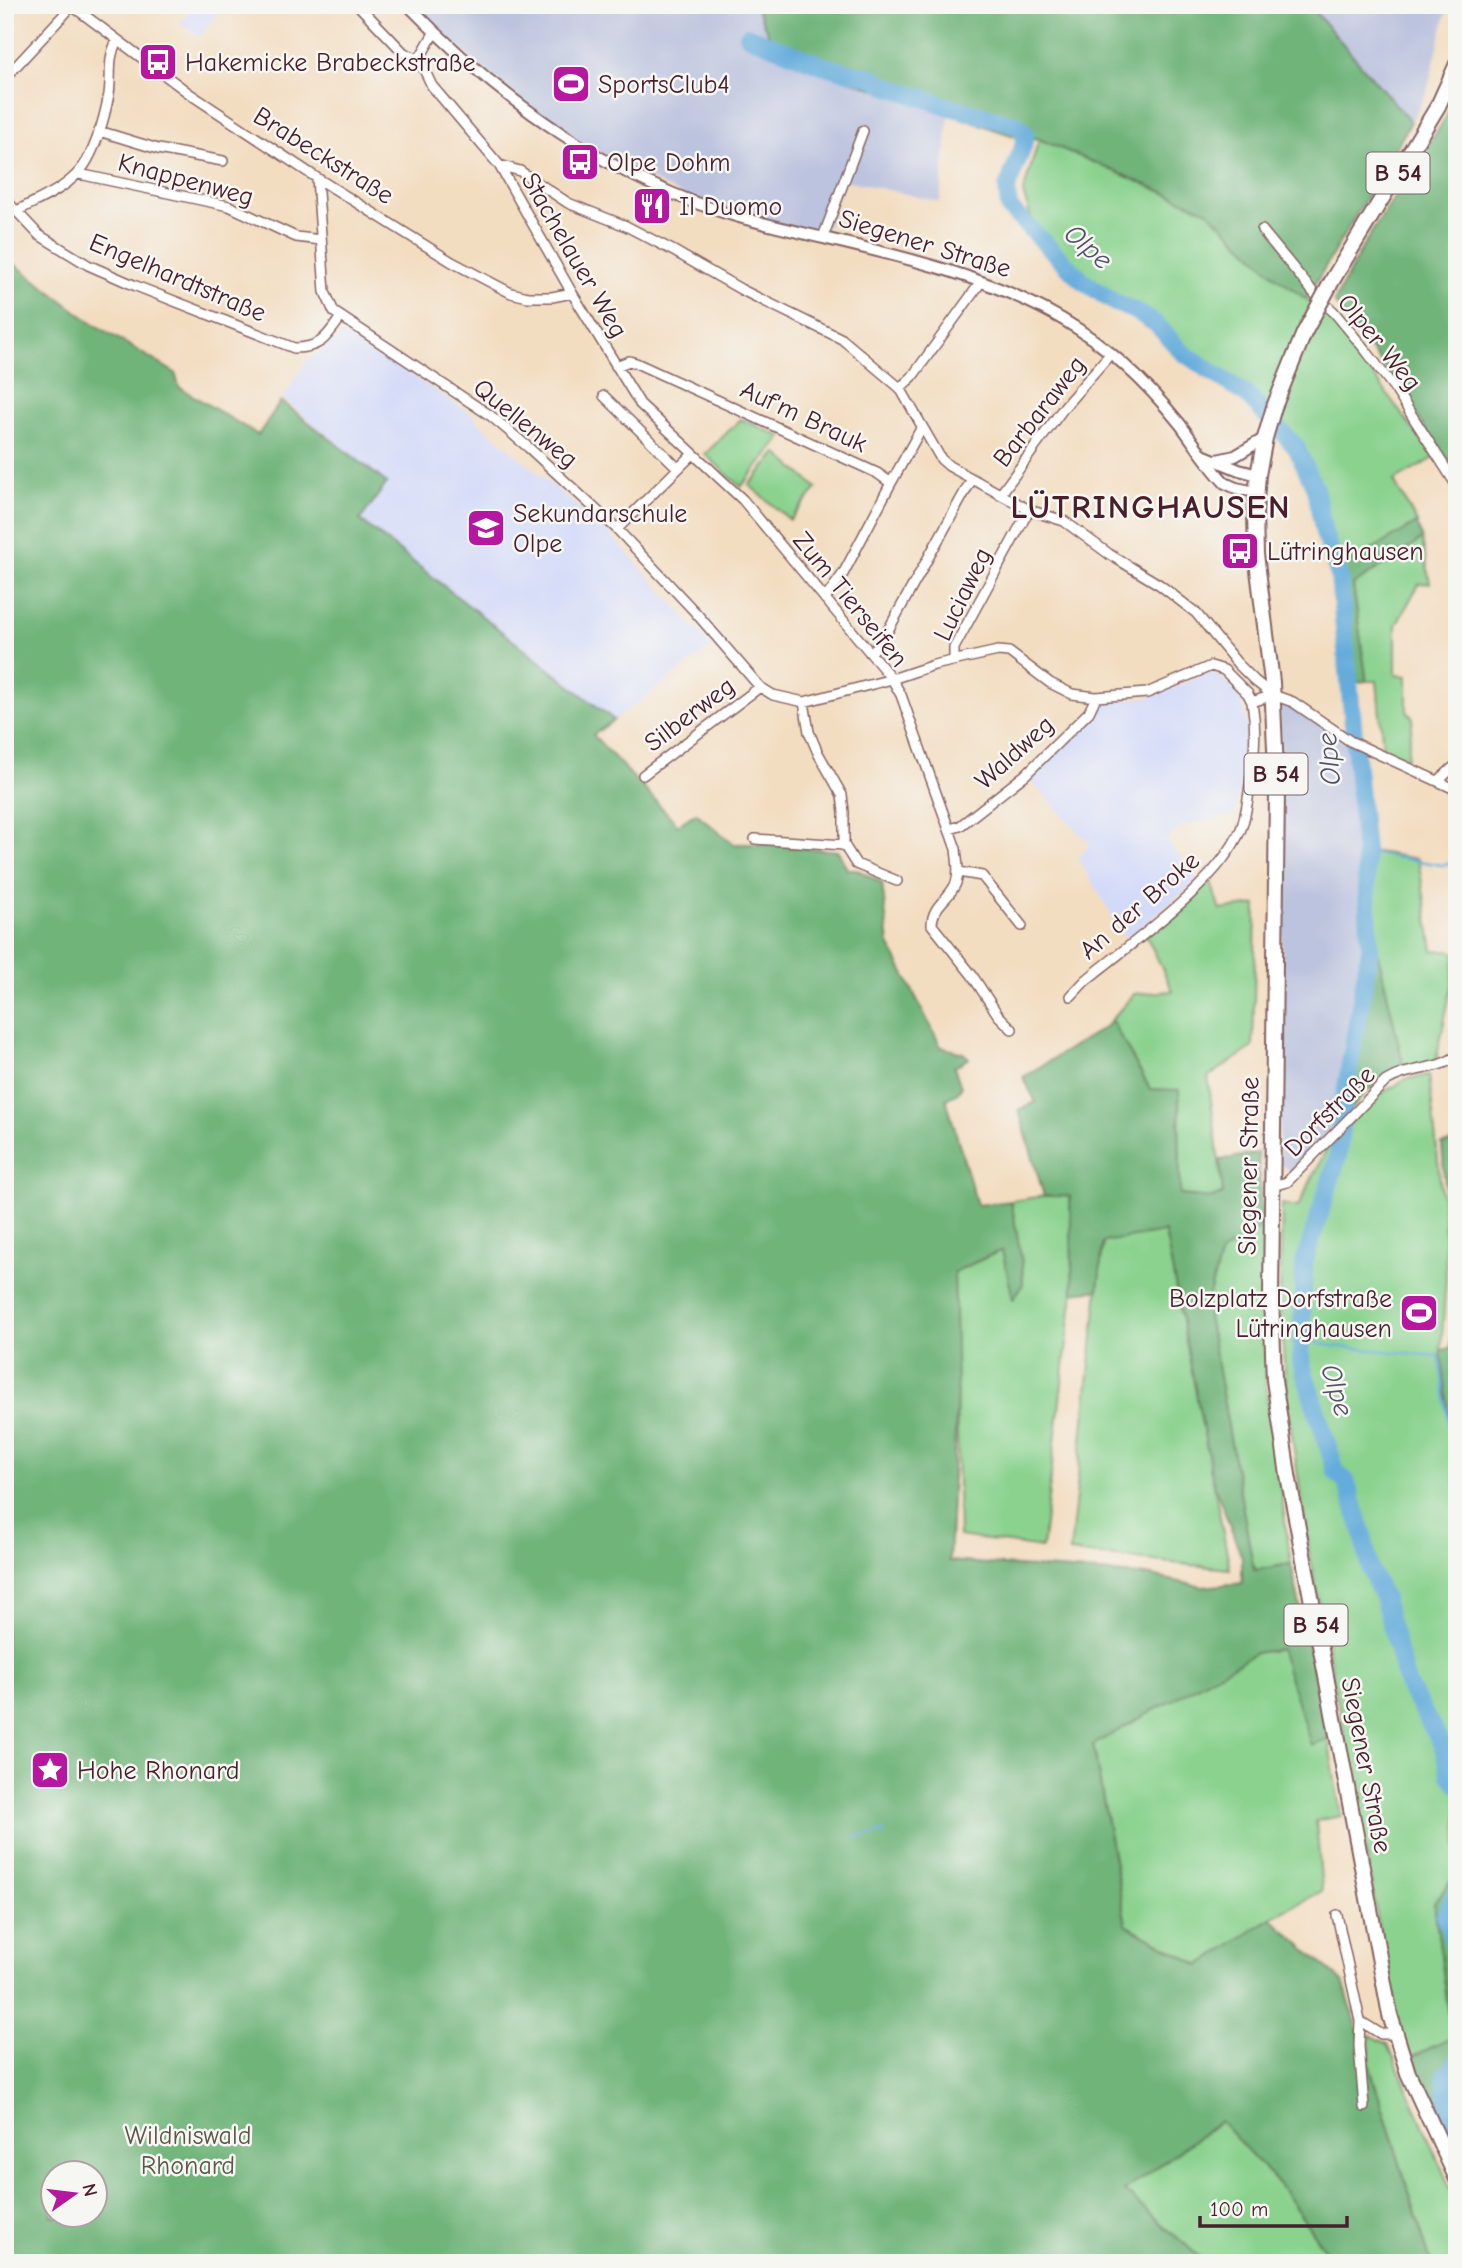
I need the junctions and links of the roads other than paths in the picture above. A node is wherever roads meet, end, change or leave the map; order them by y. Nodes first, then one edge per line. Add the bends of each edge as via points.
1 (358, 5) edge
2 (408, 5) edge
3 (71, 6) edge
4 (434, 33) junction
5 (117, 41) junction
6 (419, 59) junction
7 (1457, 64) edge
8 (5, 78) edge
9 (99, 131) junction
10 (863, 131) dead end
11 (223, 161) dead end
12 (499, 165) junction
13 (79, 173) junction
14 (317, 178) junction
15 (5, 200) edge
16 (17, 211) junction
17 (1262, 230) dead end
18 (823, 237) junction
19 (321, 240) junction
20 (981, 282) junction
21 (572, 293) junction
22 (341, 317) junction
23 (1111, 353) junction
24 (616, 366) junction
25 (900, 388) junction
26 (699, 391) joint
27 (604, 396) dead end
28 (640, 404) joint
29 (922, 427) junction
30 (1265, 438) junction
31 (693, 454) junction
32 (1210, 458) junction
33 (678, 468) junction
34 (1258, 475) junction
35 (972, 479) junction
36 (891, 483) junction
37 (1457, 486) edge
38 (1256, 492) junction
39 (1000, 495) junction
40 (1029, 510) junction
41 (617, 530) junction
42 (825, 599) junction
43 (870, 653) junction
44 (954, 660) junction
45 (891, 679) junction
46 (760, 687) junction
47 (1273, 695) junction
48 (1096, 697) junction
49 (804, 702) junction
50 (1252, 702) junction
51 (1457, 764) edge
52 (643, 775) dead end
53 (1438, 781) junction
54 (1457, 790) edge
55 (950, 830) junction
56 (755, 839) dead end
57 (844, 845) junction
58 (959, 872) junction
59 (897, 881) dead end
60 (1022, 926) dead end
61 (1072, 996) dead end
62 (1012, 1029) dead end
63 (1457, 1056) edge
64 (1272, 1186) junction
65 (1337, 1915) dead end
66 (1360, 2021) junction
67 (1395, 2034) junction
68 (1364, 2107) dead end
69 (1457, 2179) edge

1 - 6 street via 404,53
2 - 4 street, Siegener Straße
3 - 5 street, Brabeckstraße
3 - 8 street
4 - 6 street
4 - 18 street, Siegener Straße via 534,115 637,176 702,205
5 - 9 street via 111,50 110,92
5 - 14 street, Brabeckstraße
6 - 12 street, Stachelauer Weg via 432,86
7 - 30 main road, B 54, bridge via 1438,106 1304,333
9 - 11 street via 158,149
9 - 13 street
10 - 18 street
12 - 21 street, Stachelauer Weg
12 - 25 street via 520,171 568,203 626,226 842,339
13 - 16 street
13 - 19 street, Knappenweg via 229,206 296,237
14 - 19 street, Quellenweg
14 - 21 street, Brabeckstraße via 496,287 528,297
15 - 16 street, Engelhardtstraße
16 - 22 street, Engelhardtstraße via 39,235 88,265 294,348 310,348 324,340
17 - 37 street, Olper Weg via 1374,361
18 - 20 street, Siegener Straße
19 - 22 street, Quellenweg via 325,292 330,307
20 - 23 street, Siegener Straße via 1062,319
20 - 25 street
21 - 24 street, Stachelauer Weg
22 - 41 street, Quellenweg via 491,416
23 - 32 street, Siegener Straße via 1138,376
23 - 39 street, Barbaraweg via 1065,406
24 - 26 street, Stachelauer Weg via 636,363
24 - 28 street, Stachelauer Weg
25 - 29 street
26 - 36 street, Auf'm Brauk
27 - 33 street
28 - 31 street, Zum Tierseifen
29 - 35 street via 941,459
29 - 36 street
30 - 32 street via 1235,456
30 - 34 main road, B 54
31 - 33 street
31 - 42 street, Zum Tierseifen via 743,500
32 - 34 street
32 - 38 street, Siegener Straße via 1208,463 1225,482
33 - 41 street
34 - 38 main road, B 54
35 - 39 street
35 - 43 street via 881,643
36 - 42 street
38 - 47 main road, Siegener Straße / B 54 via 1256,554
39 - 40 street
40 - 44 street, Luciaweg via 954,648
40 - 47 street via 1064,521 1160,585 1196,613 1255,681
41 - 46 street, Quellenweg
42 - 43 street, Zum Tierseifen
43 - 45 street, Zum Tierseifen
44 - 45 street
44 - 48 street via 998,650 1009,652 1050,683 1072,694
45 - 49 street
45 - 55 street, Zum Tierseifen
46 - 49 street, Quellenweg
46 - 52 street, Silberweg
47 - 50 street
47 - 53 street via 1293,702 1350,741
47 - 64 main road, Siegener Straße / B 54 via 1277,807
48 - 50 street via 1147,692 1211,666 1224,670
48 - 55 street, Waldweg via 1088,712 1025,775
49 - 57 street via 808,732 842,795
50 - 61 street, An der Broke via 1253,761 1241,829 1207,879
51 - 53 street
53 - 54 street
55 - 58 street, Zum Tierseifen
56 - 57 street
57 - 59 street via 856,864
58 - 60 street via 982,876
58 - 62 street via 956,884 937,905 932,925
63 - 64 street, Dorfstraße via 1395,1075 1376,1088 1287,1182
64 - 67 main road, Siegener Straße / B 54 via 1272,1340 1278,1417
65 - 66 street
66 - 67 street via 1381,2034
66 - 68 street
67 - 69 main road, Siegener Straße / B 54

